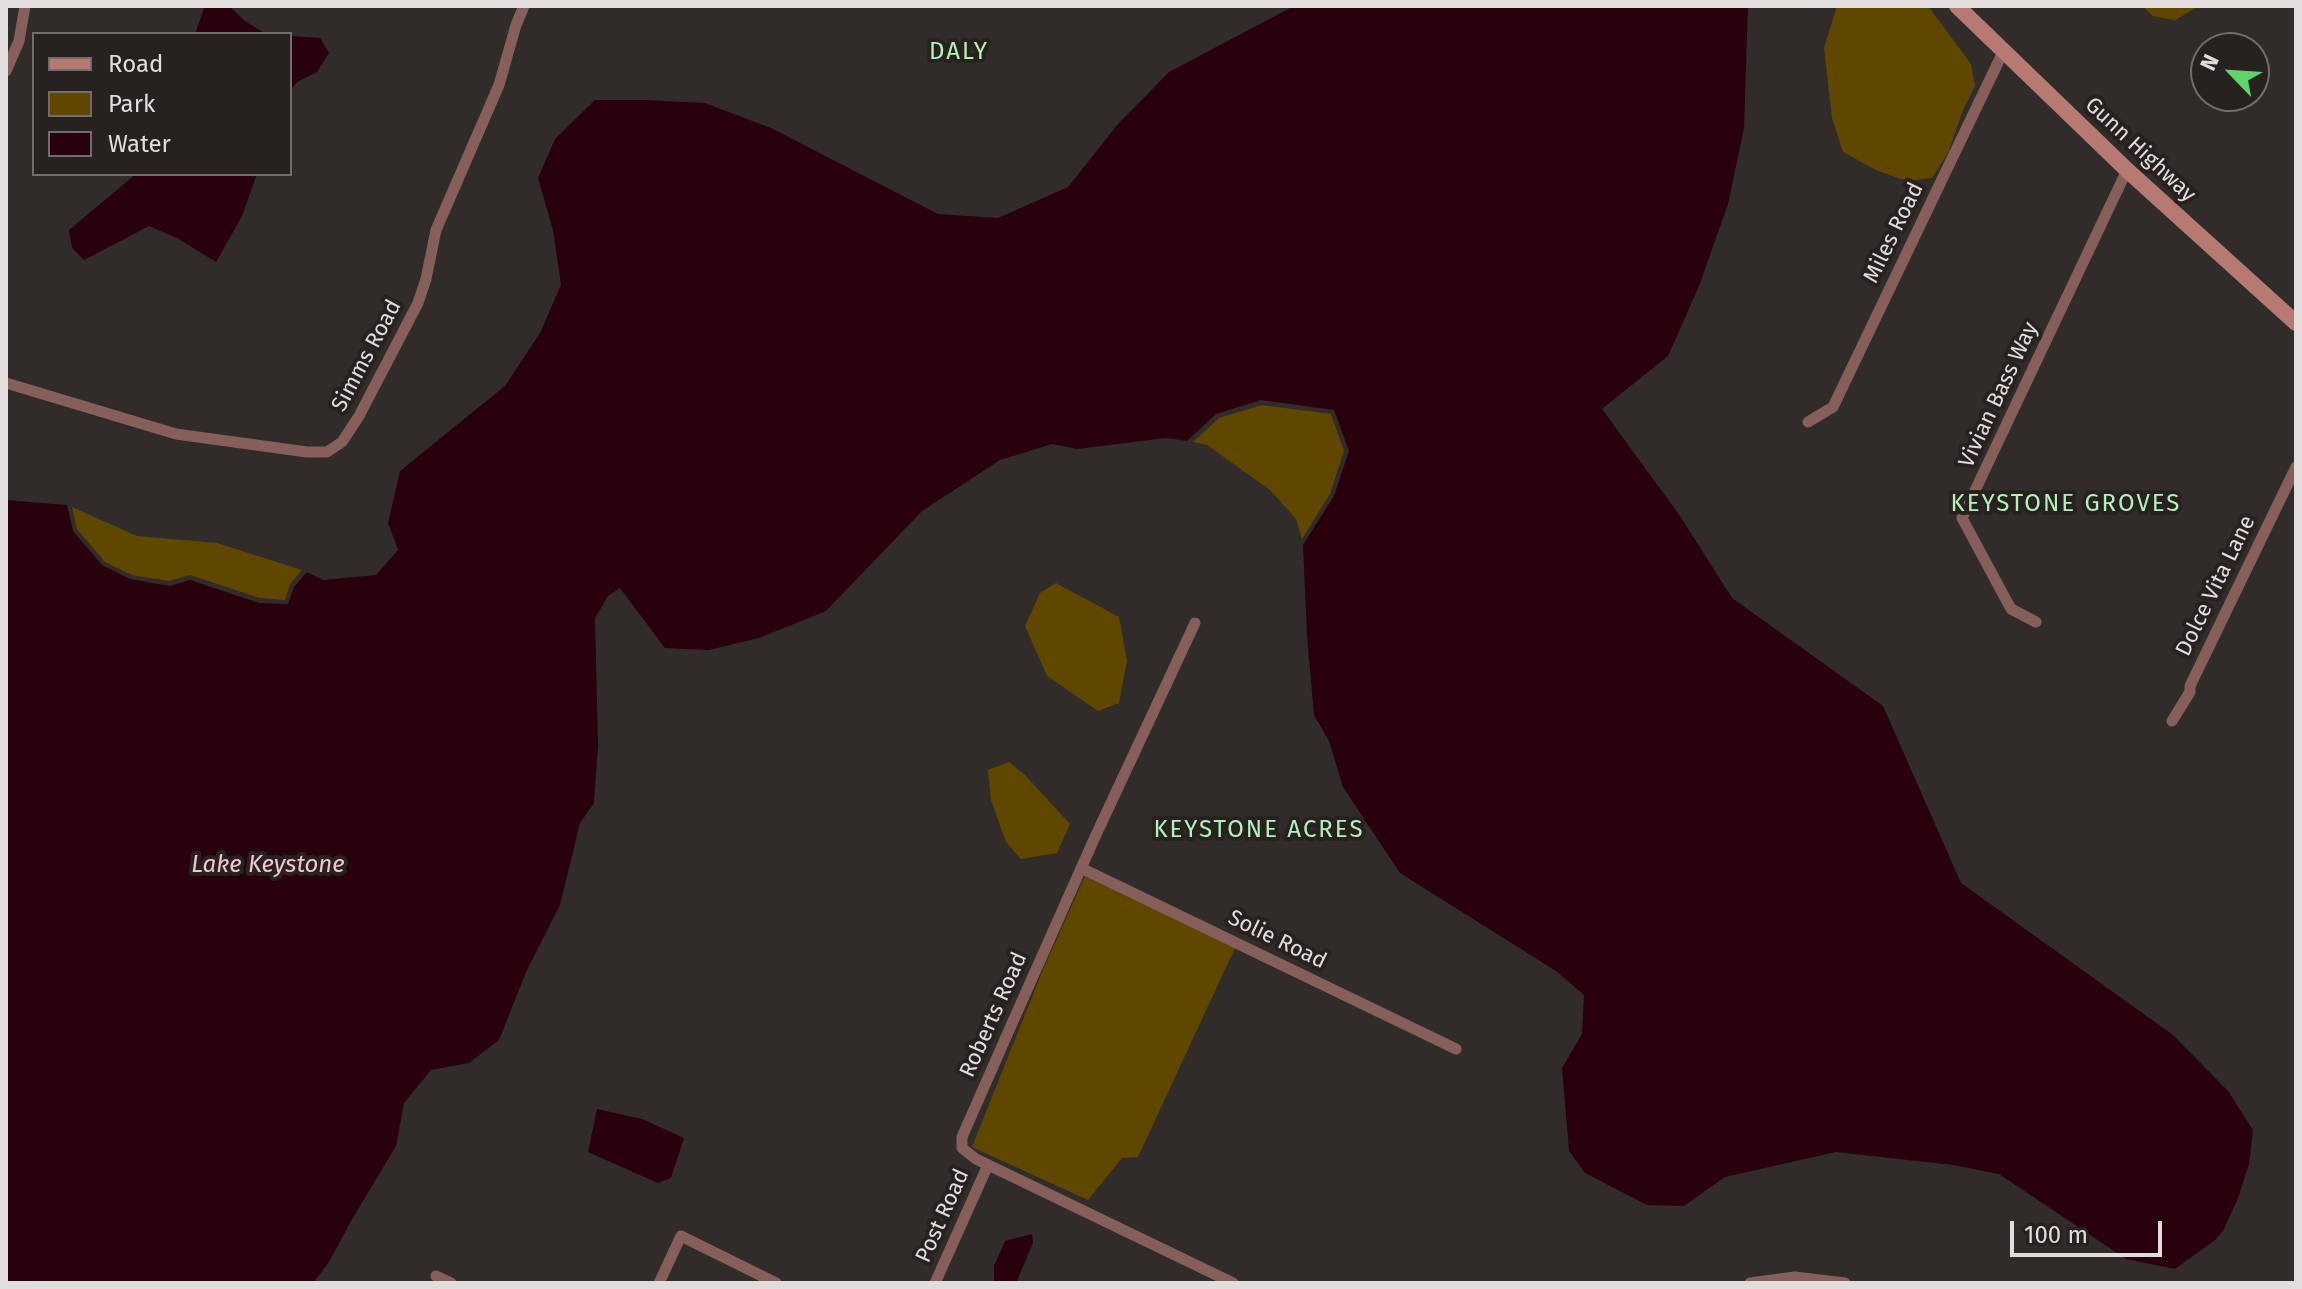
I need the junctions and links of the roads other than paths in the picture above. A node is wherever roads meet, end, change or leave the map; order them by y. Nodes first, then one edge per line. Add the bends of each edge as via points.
1 (25, 6) edge
2 (524, 6) edge
3 (1957, 6) edge
4 (2004, 50) junction
5 (6, 71) edge
6 (2127, 170) junction
7 (2296, 323) edge
8 (6, 383) edge
9 (1808, 422) dead end
10 (2296, 467) edge
11 (2036, 622) dead end
12 (1195, 623) dead end
13 (2172, 721) dead end
14 (1081, 868) junction
15 (1456, 1049) dead end
16 (988, 1165) junction
17 (436, 1276) dead end
18 (451, 1283) edge
19 (659, 1283) edge
20 (776, 1283) edge
21 (935, 1283) edge
22 (1233, 1283) edge
23 (1750, 1283) edge
24 (1845, 1283) edge

1 - 5 street via 19,41
2 - 8 street, Simms Road via 499,85 436,230 418,303 342,442 327,452 307,452 176,434
3 - 4 main road, Gunn Highway
4 - 6 main road, Gunn Highway
4 - 9 street, Miles Road via 1833,407
6 - 7 main road, Gunn Highway
6 - 11 street, Vivian Bass Way via 1962,518 2011,609
10 - 13 street, Dolce Vita Lane
12 - 14 street, Roberts Road
14 - 15 street, Solie Road
14 - 16 street, Roberts Road via 962,1137 968,1155
16 - 21 street, Post Road
16 - 22 street, Roberts Road
17 - 18 street
19 - 20 street via 681,1236
23 - 24 street via 1795,1277

